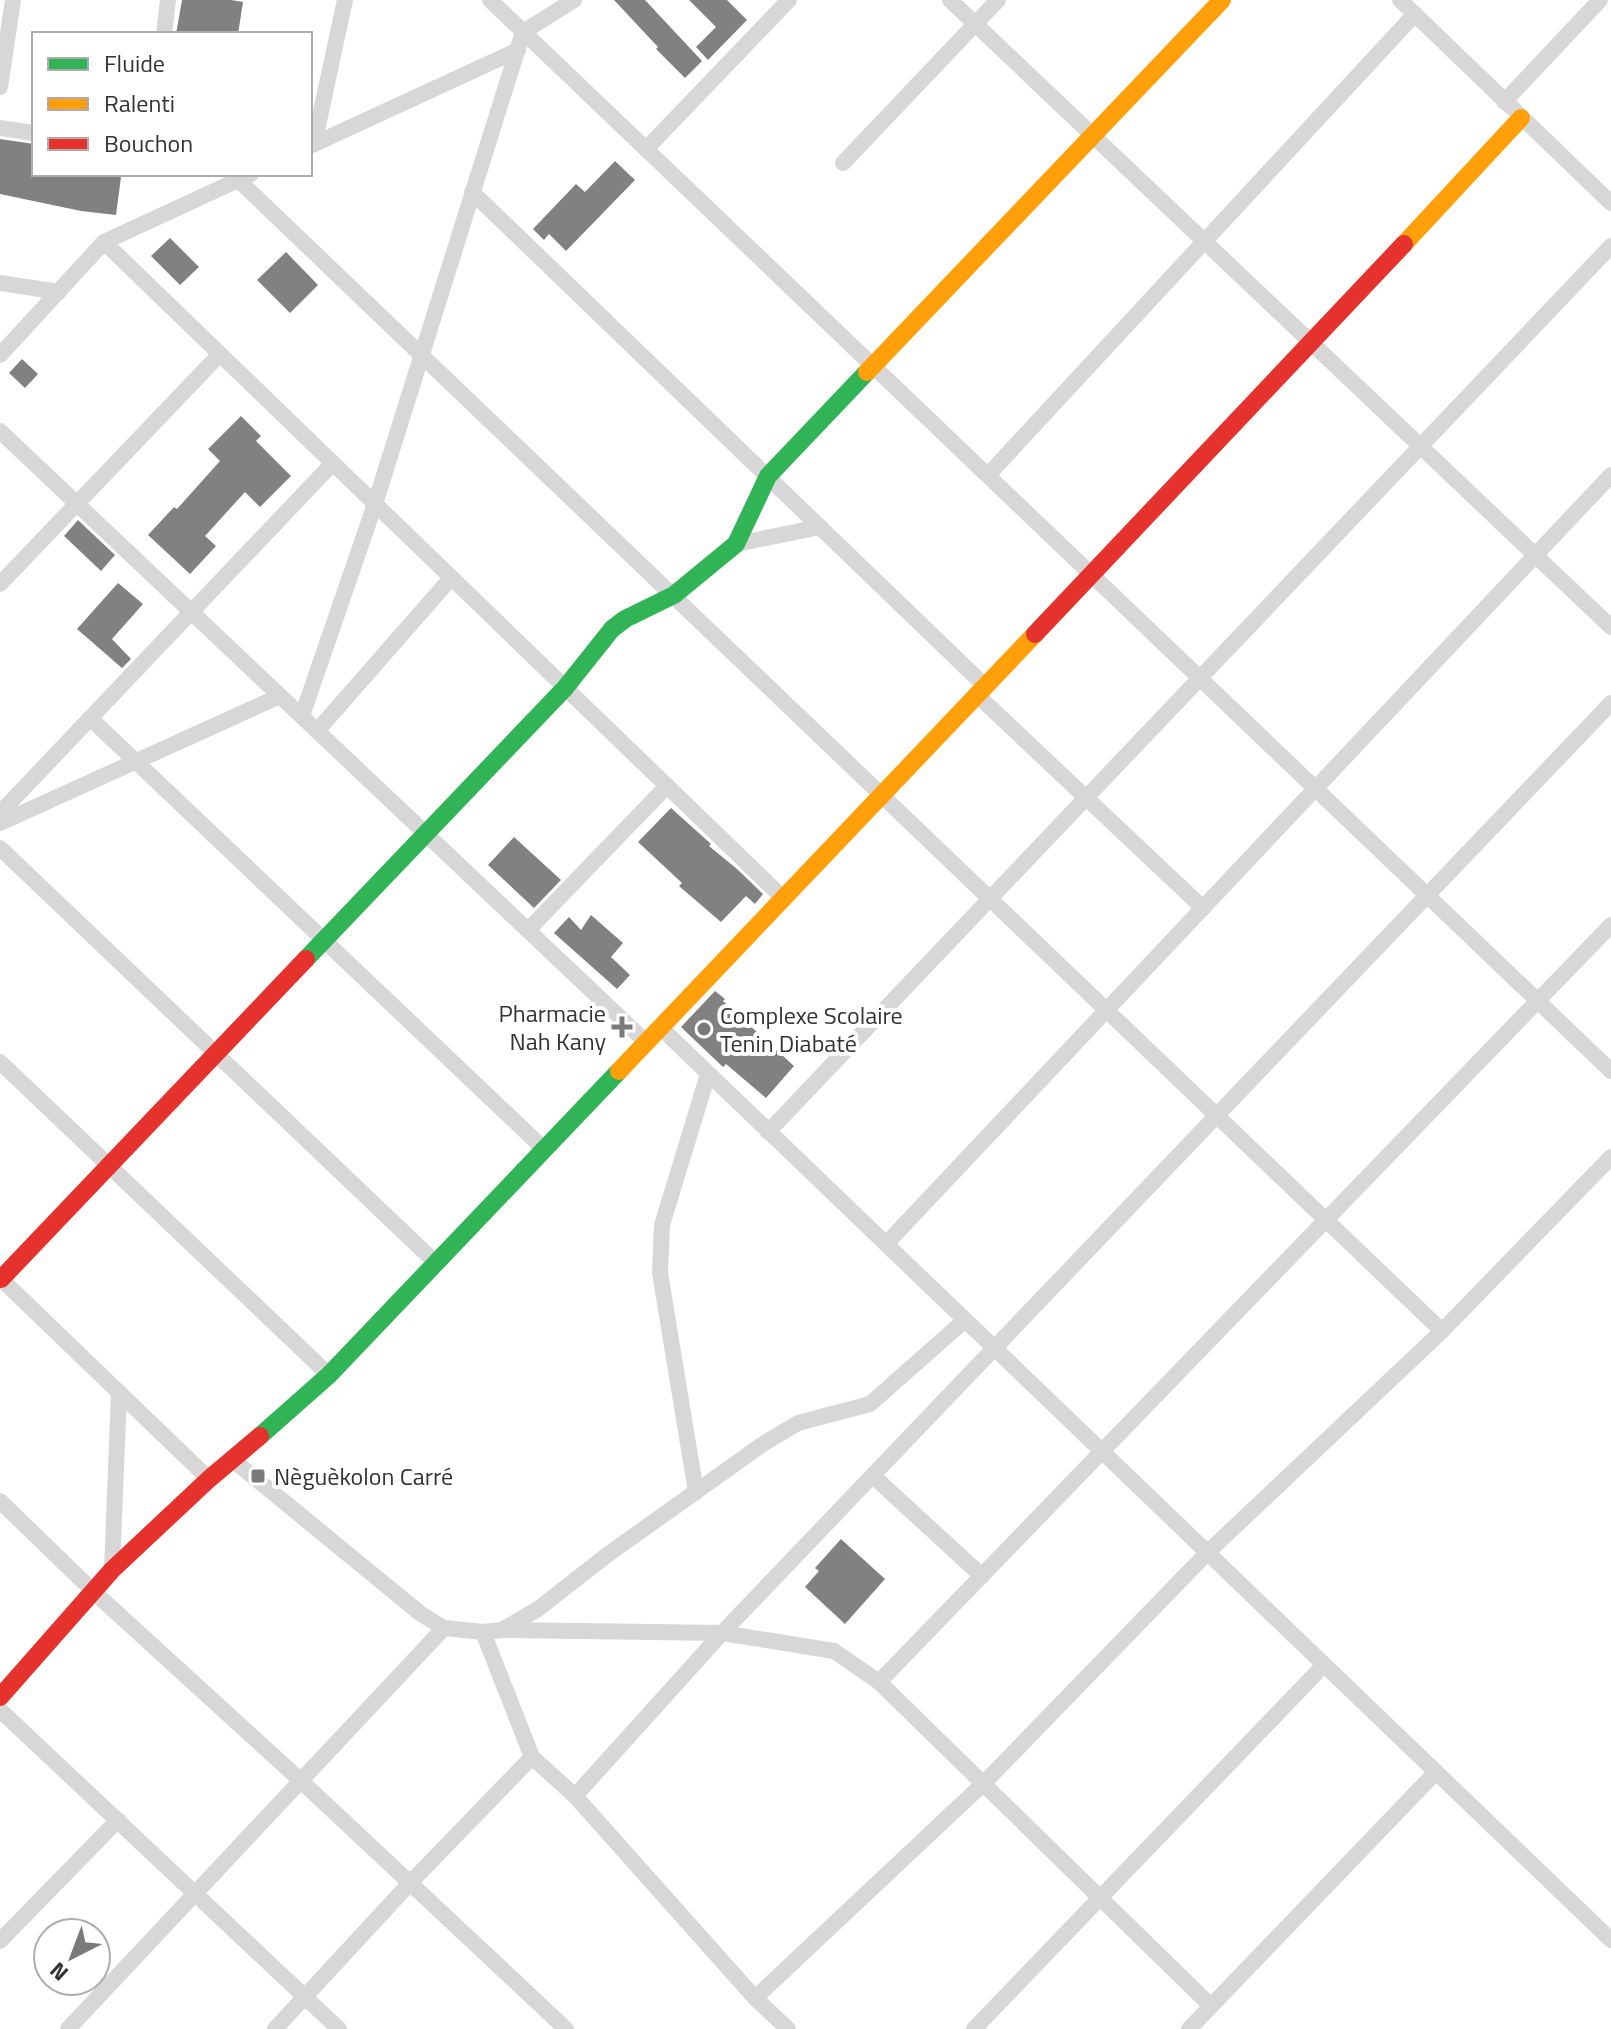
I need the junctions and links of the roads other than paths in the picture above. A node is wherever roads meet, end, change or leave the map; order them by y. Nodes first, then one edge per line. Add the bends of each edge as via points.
1 (13, 0) edge
2 (168, 0) edge
3 (345, 0) edge
4 (490, 0) edge
5 (574, 0) edge
6 (789, 0) edge
7 (950, 0) edge
8 (998, 0) edge
9 (1222, 0) edge
10 (1400, 0) edge
11 (1600, 0) edge
12 (1415, 14) junction
13 (975, 24) junction
14 (164, 32) edge
15 (523, 32) junction
16 (518, 50) junction
17 (0, 87) edge
18 (1504, 102) junction
19 (1521, 118) junction
20 (0, 128) edge
21 (32, 133) edge
22 (1093, 135) junction
23 (312, 145) edge
24 (646, 149) junction
25 (843, 163) dead end
26 (240, 176) edge
27 (472, 192) junction
28 (1611, 203) edge
29 (1204, 241) junction
30 (104, 242) junction
31 (1611, 246) edge
32 (0, 283) edge
33 (59, 292) junction
34 (1312, 343) junction
35 (220, 354) junction
36 (421, 354) junction
37 (0, 355) edge
38 (873, 366) junction
39 (0, 431) edge
40 (1420, 446) junction
41 (333, 463) junction
42 (988, 475) junction
43 (1611, 475) edge
44 (768, 476) junction
45 (77, 504) junction
46 (375, 504) junction
47 (820, 527) junction
48 (736, 544) junction
49 (1535, 556) junction
50 (1091, 574) junction
51 (451, 578) junction
52 (0, 584) edge
53 (674, 595) junction
54 (191, 612) junction
55 (1611, 627) edge
56 (1200, 678) junction
57 (565, 688) junction
58 (981, 690) junction
59 (280, 696) junction
60 (1611, 703) edge
61 (302, 716) junction
62 (90, 718) junction
63 (317, 731) junction
64 (136, 761) junction
65 (667, 786) junction
66 (1316, 789) junction
67 (881, 794) junction
68 (1086, 798) junction
69 (0, 813) edge
70 (0, 823) edge
71 (426, 834) junction
72 (0, 848) edge
73 (1428, 896) junction
74 (783, 898) junction
75 (990, 899) junction
76 (1203, 908) junction
77 (1611, 925) edge
78 (528, 930) junction
79 (325, 941) junction
80 (1538, 1001) junction
81 (1107, 1010) junction
82 (660, 1027) junction
83 (646, 1042) junction
84 (216, 1054) junction
85 (0, 1062) edge
86 (1611, 1071) edge
87 (708, 1074) junction
88 (1217, 1116) junction
89 (768, 1132) junction
90 (544, 1149) junction
91 (1611, 1157) edge
92 (110, 1166) junction
93 (1326, 1219) junction
94 (886, 1244) junction
95 (436, 1263) junction
96 (1, 1279) edge
97 (965, 1320) junction
98 (1442, 1331) junction
99 (995, 1349) junction
100 (329, 1375) junction
101 (119, 1392) junction
102 (1102, 1451) junction
103 (233, 1460) junction
104 (873, 1476) junction
105 (209, 1479) junction
106 (696, 1492) junction
107 (0, 1501) edge
108 (1208, 1552) junction
109 (112, 1570) junction
110 (982, 1576) junction
111 (94, 1592) junction
112 (444, 1628) junction
113 (502, 1630) junction
114 (483, 1632) junction
115 (722, 1633) junction
116 (1324, 1665) junction
117 (879, 1682) junction
118 (0, 1697) edge
119 (0, 1710) edge
120 (532, 1757) junction
121 (1436, 1772) junction
122 (300, 1780) junction
123 (984, 1783) junction
124 (575, 1796) junction
125 (118, 1820) junction
126 (410, 1883) junction
127 (195, 1893) junction
128 (1101, 1897) junction
129 (1611, 1940) edge
130 (0, 1941) edge
131 (305, 1997) junction
132 (755, 1998) junction
133 (1211, 2006) junction
134 (776, 2025) edge
135 (68, 2029) edge
136 (275, 2029) edge
137 (339, 2029) edge
138 (566, 2029) edge
139 (974, 2029) edge
140 (1189, 2029) edge

1 - 17 street
2 - 14 street
3 - 23 street
4 - 15 street
5 - 15 street
6 - 24 street
7 - 13 street
8 - 13 street
9 - 22 street
10 - 12 street
11 - 18 street
12 - 18 street
12 - 29 street
13 - 22 street
13 - 25 street
15 - 16 street
15 - 24 street
16 - 23 street
16 - 27 street
18 - 19 street
19 - 28 street
19 - 34 street
20 - 21 street
22 - 29 street
22 - 38 street
24 - 38 street
26 - 30 street
26 - 36 street
27 - 36 street
27 - 44 street
29 - 34 street
29 - 42 street
30 - 33 street
30 - 35 street
31 - 40 street
32 - 33 street
33 - 37 street
34 - 40 street
34 - 50 street
35 - 41 street
35 - 45 street
36 - 46 street
36 - 53 street
38 - 42 street
38 - 44 street
39 - 45 street
40 - 49 street
40 - 56 street
41 - 46 street
41 - 54 street
42 - 50 street
43 - 49 street
44 - 47 street
44 - 48 street
45 - 52 street
45 - 54 street
46 - 51 street
46 - 61 street
47 - 48 street
47 - 58 street
48 - 53 street
49 - 55 street
49 - 66 street
50 - 56 street
50 - 58 street
51 - 57 street
51 - 63 street
53 - 57 street via 612,629
53 - 67 street
54 - 59 street
54 - 62 street
56 - 66 street
56 - 68 street
57 - 65 street
57 - 71 street
58 - 67 street
58 - 68 street
59 - 61 street
59 - 64 street
60 - 73 street
61 - 63 street
62 - 64 street
62 - 69 street
63 - 71 street
64 - 70 street
64 - 79 street
65 - 74 street
65 - 78 street
66 - 73 street
66 - 76 street
67 - 74 street
67 - 75 street
68 - 75 street
68 - 76 street
71 - 78 street
71 - 79 street
72 - 84 street
73 - 80 street
73 - 88 street
74 - 82 street
75 - 81 street
75 - 89 street
76 - 81 street
77 - 80 street
78 - 83 street
79 - 84 street
79 - 90 street
80 - 86 street
80 - 93 street
81 - 88 street
81 - 94 street
82 - 83 street
82 - 87 street
83 - 90 street
84 - 92 street
84 - 95 street
85 - 92 street
87 - 89 street
87 - 106 street via 662,1225 660,1273
88 - 93 street
88 - 99 street
89 - 94 street
90 - 95 street
91 - 98 street
92 - 96 street
92 - 100 street
93 - 98 street
93 - 102 street
94 - 97 street
95 - 100 street
96 - 101 street
97 - 99 street
97 - 106 street via 870,1404 798,1423
98 - 108 street
99 - 102 street
99 - 104 street
100 - 103 street
101 - 105 street
101 - 109 street
102 - 108 street
102 - 110 street
103 - 105 street
103 - 112 street
104 - 110 street
104 - 115 street
105 - 109 street
106 - 113 street
107 - 111 street
108 - 116 street
108 - 123 street
109 - 111 street
110 - 117 street
111 - 118 street
111 - 122 street
112 - 114 street
112 - 122 street
113 - 114 street
113 - 115 street
114 - 120 street
115 - 117 street via 834,1651
115 - 124 street
116 - 121 street
116 - 128 street
117 - 123 street
119 - 125 street
120 - 124 street
120 - 126 street
121 - 129 street
121 - 133 street
122 - 126 street
122 - 127 street
123 - 128 street
123 - 132 street
124 - 132 street
125 - 127 street
125 - 130 street
126 - 131 street
126 - 138 street
127 - 131 street
127 - 135 street
128 - 133 street
128 - 139 street
131 - 136 street
131 - 137 street
132 - 134 street
133 - 140 street

